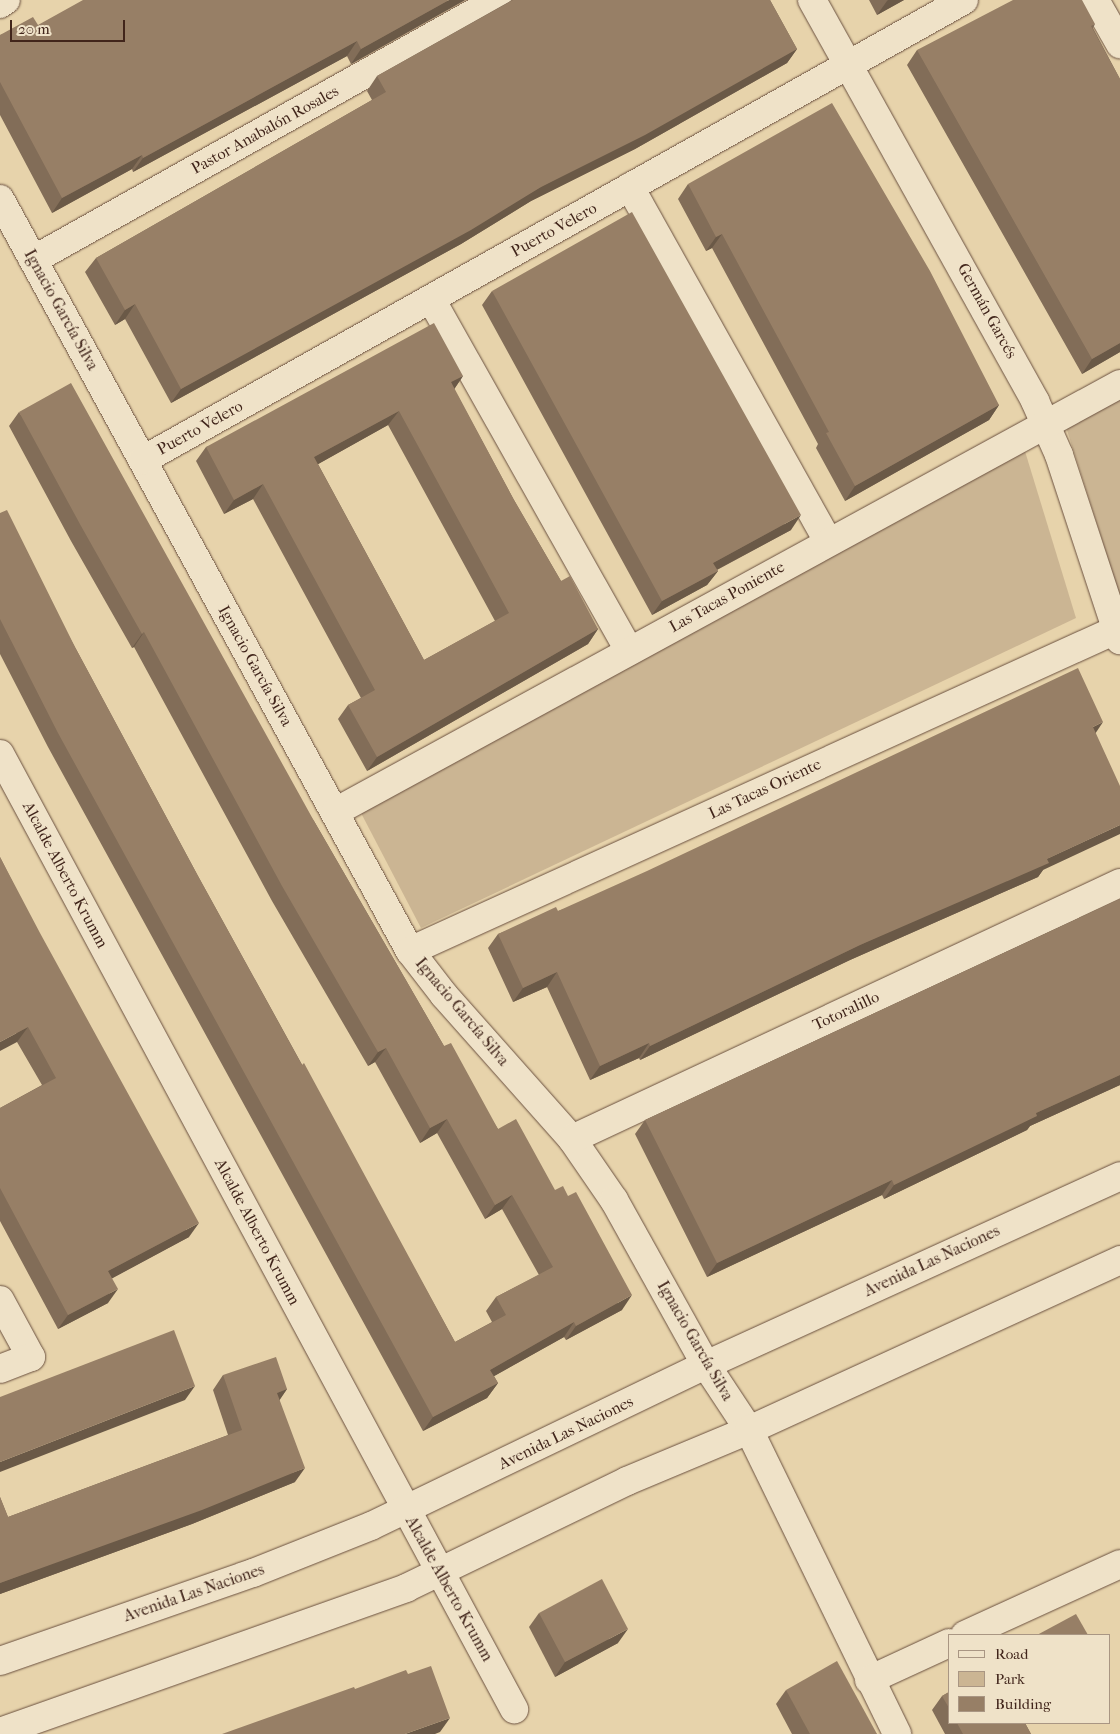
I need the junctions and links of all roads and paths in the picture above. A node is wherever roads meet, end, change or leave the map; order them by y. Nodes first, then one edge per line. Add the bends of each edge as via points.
1 (6, 0) edge
2 (497, 0) edge
3 (812, 0) edge
4 (964, 0) edge
5 (1095, 0) edge
6 (0, 4) edge
7 (1120, 44) edge
8 (848, 65) junction
9 (630, 187) junction
10 (0, 198) edge
11 (33, 260) junction
12 (431, 298) junction
13 (1120, 384) edge
14 (1047, 426) junction
15 (143, 460) junction
16 (828, 542) junction
17 (1119, 632) edge
18 (629, 651) junction
19 (0, 754) edge
20 (335, 812) junction
21 (1120, 883) edge
22 (410, 951) junction
23 (572, 1139) junction
24 (1120, 1176) edge
25 (1120, 1260) edge
26 (0, 1300) edge
27 (706, 1365) junction
28 (0, 1369) edge
29 (749, 1430) junction
30 (406, 1510) junction
31 (1120, 1564) edge
32 (441, 1571) junction
33 (968, 1634) edge
34 (948, 1643) edge
35 (0, 1661) edge
36 (869, 1680) junction
37 (514, 1710) dead end
38 (0, 1732) edge
39 (898, 1734) edge

1 - 6 street
2 - 11 street, Pastor Anabalón Rosales
3 - 8 street, Germán Garcés
4 - 8 street, Puerto Velero
5 - 7 street
8 - 9 street, Puerto Velero
8 - 14 street, Germán Garcés via 1011,353
9 - 12 street, Puerto Velero
9 - 16 street
10 - 11 street, Ignacio García Silva
11 - 15 street, Ignacio García Silva
12 - 15 street, Puerto Velero
12 - 18 street
13 - 14 street, Las Tacas Poniente
14 - 16 street, Las Tacas Poniente
14 - 17 street, Germán Garcés
15 - 20 street, Ignacio García Silva
16 - 18 street, Las Tacas Poniente
17 - 22 street, Las Tacas Oriente
18 - 20 street, Las Tacas Poniente
19 - 30 street, Alcalde Alberto Krumm
20 - 22 street, Ignacio García Silva
21 - 23 street, Totoralillo
22 - 23 street, Ignacio García Silva via 444,995
23 - 27 street, Ignacio García Silva via 614,1200
24 - 27 street, Avenida Las Naciones
25 - 29 street
26 - 28 street via 31,1358
27 - 29 street, Ignacio García Silva
27 - 30 street, Avenida Las Naciones
29 - 32 street via 627,1481
29 - 36 street, Ignacio García Silva
30 - 32 street, Alcalde Alberto Krumm
30 - 35 street, Avenida Las Naciones via 253,1573
31 - 33 street
32 - 37 street, Alcalde Alberto Krumm
32 - 38 street via 321,1620
34 - 36 street
36 - 39 street, Ignacio García Silva

